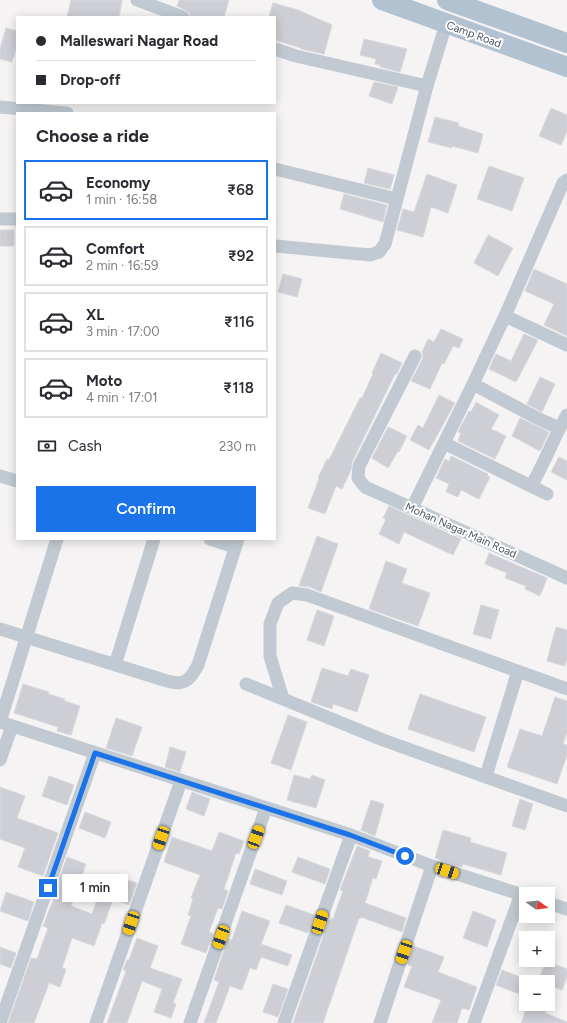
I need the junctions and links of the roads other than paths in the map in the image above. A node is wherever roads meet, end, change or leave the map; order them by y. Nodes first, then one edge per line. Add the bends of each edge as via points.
1 (137, 0) edge
2 (382, 0) edge
3 (447, 0) edge
4 (410, 5) edge
5 (180, 16) edge
6 (446, 24) junction
7 (567, 43) edge
8 (276, 49) edge
9 (567, 67) edge
10 (426, 86) junction
11 (0, 107) edge
12 (56, 112) edge
13 (276, 169) edge
14 (567, 180) edge
15 (397, 199) junction
16 (0, 219) edge
17 (16, 219) edge
18 (276, 246) edge
19 (505, 316) junction
20 (567, 346) edge
21 (416, 356) dead end
22 (473, 384) junction
23 (567, 415) edge
24 (559, 428) junction
25 (444, 443) junction
26 (0, 476) edge
27 (16, 481) edge
28 (531, 486) junction
29 (547, 494) dead end
30 (412, 508) junction
31 (56, 540) edge
32 (154, 540) edge
33 (216, 540) edge
34 (236, 543) edge
35 (565, 574) edge
36 (0, 629) edge
37 (26, 637) junction
38 (115, 665) junction
39 (518, 671) junction
40 (246, 684) dead end
41 (567, 688) edge
42 (283, 699) junction
43 (4, 723) edge
44 (95, 753) junction
45 (0, 760) edge
46 (486, 776) junction
47 (181, 781) junction
48 (567, 806) edge
49 (266, 808) junction
50 (350, 835) junction
51 (432, 866) junction
52 (519, 894) edge
53 (519, 905) edge
54 (555, 905) edge
55 (567, 909) edge
56 (0, 1023) edge
57 (96, 1023) edge
58 (190, 1023) edge
59 (284, 1023) edge
60 (380, 1023) edge
61 (474, 1023) edge

1 - 5 street
2 - 4 main road, Camp Road
3 - 7 main road, Camp Road
4 - 6 main road, Camp Road
6 - 9 main road, Camp Road
6 - 10 street
8 - 10 street
10 - 15 street
11 - 12 street
13 - 15 street
14 - 19 street via 563,183
15 - 18 street via 385,244 379,252 370,255
16 - 17 street
19 - 20 street
19 - 22 street
21 - 30 street, Mohan Nagar Main Road via 360,466 358,478 365,487
22 - 24 street
22 - 25 street
23 - 24 street
24 - 28 street
25 - 28 street
25 - 30 street
26 - 27 street
28 - 29 street
30 - 35 street, Mohan Nagar Main Road
31 - 37 street
32 - 38 street
33 - 34 street
34 - 38 street via 202,654 191,677 182,683 175,683
36 - 37 street
37 - 38 street
37 - 43 street
39 - 41 street
39 - 42 street via 307,595 292,593 278,603 270,624 270,656
39 - 46 street
40 - 42 street
42 - 46 street via 383,740
43 - 44 street
43 - 45 street
44 - 47 street
44 - 56 street
46 - 48 street
47 - 49 street
47 - 57 street
49 - 50 street
49 - 58 street
50 - 51 street
50 - 59 street
51 - 52 street
51 - 60 street
53 - 61 street
54 - 55 street

